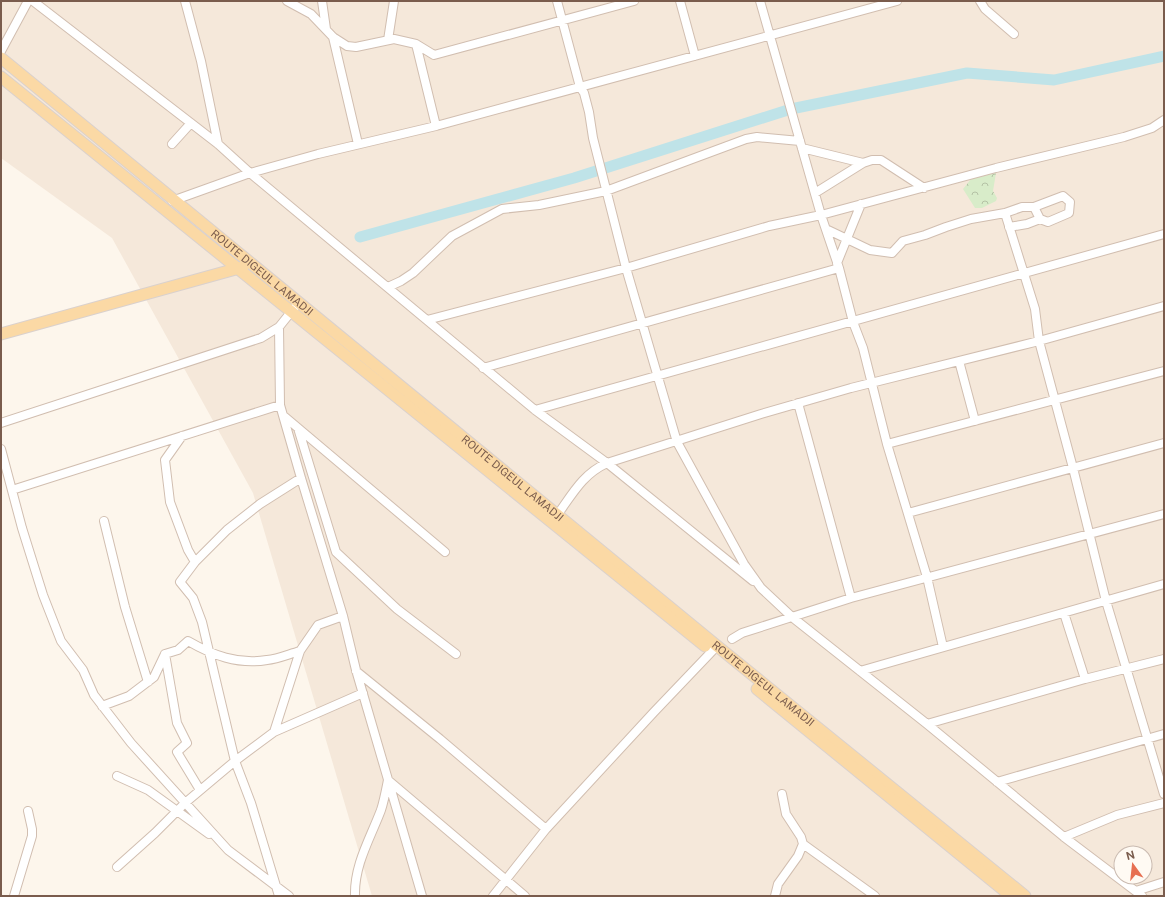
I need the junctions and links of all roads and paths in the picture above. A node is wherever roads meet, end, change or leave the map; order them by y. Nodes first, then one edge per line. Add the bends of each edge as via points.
1 (28, 1) edge
2 (33, 1) edge
3 (185, 1) edge
4 (287, 1) edge
5 (322, 1) edge
6 (394, 1) edge
7 (557, 1) edge
8 (634, 1) edge
9 (680, 1) edge
10 (760, 1) edge
11 (897, 1) edge
12 (980, 1) edge
13 (562, 21) junction
14 (326, 29) junction
15 (1014, 34) dead end
16 (771, 35) junction
17 (334, 37) junction
18 (388, 40) junction
19 (416, 44) junction
20 (1, 51) edge
21 (695, 56) junction
22 (1, 58) edge
23 (1, 77) edge
24 (580, 87) junction
25 (1164, 120) edge
26 (191, 123) junction
27 (436, 126) junction
28 (172, 144) dead end
29 (218, 144) junction
30 (358, 144) junction
31 (801, 145) junction
32 (863, 163) junction
33 (250, 173) junction
34 (924, 188) junction
35 (606, 191) junction
36 (815, 193) junction
37 (172, 201) junction
38 (861, 204) junction
39 (1034, 207) junction
40 (1005, 213) junction
41 (821, 215) junction
42 (1040, 219) junction
43 (1010, 227) junction
44 (826, 229) junction
45 (1164, 234) edge
46 (848, 238) junction
47 (253, 264) junction
48 (838, 265) junction
49 (238, 268) junction
50 (626, 268) junction
51 (1024, 274) junction
52 (388, 287) junction
53 (299, 302) junction
54 (1164, 306) edge
55 (291, 311) junction
56 (427, 320) junction
57 (853, 322) junction
58 (642, 323) junction
59 (279, 327) junction
60 (1, 334) edge
61 (1039, 341) junction
62 (959, 361) junction
63 (483, 368) junction
64 (1164, 371) edge
65 (657, 377) junction
66 (872, 382) junction
67 (1055, 400) junction
68 (798, 403) junction
69 (280, 404) junction
70 (535, 410) junction
71 (285, 418) junction
72 (975, 421) junction
73 (1, 423) edge
74 (298, 428) junction
75 (182, 436) junction
76 (677, 442) junction
77 (1164, 443) edge
78 (887, 444) junction
79 (1, 449) edge
80 (607, 463) junction
81 (1073, 468) junction
82 (301, 478) junction
83 (12, 490) junction
84 (908, 513) junction
85 (558, 514) junction
86 (1164, 514) edge
87 (104, 521) dead end
88 (1088, 534) junction
89 (445, 552) dead end
90 (194, 562) junction
91 (927, 577) junction
92 (1164, 584) edge
93 (761, 588) junction
94 (851, 598) junction
95 (1106, 601) junction
96 (1064, 613) junction
97 (343, 616) junction
98 (792, 617) junction
99 (732, 639) dead end
100 (943, 647) junction
101 (714, 649) junction
102 (300, 651) junction
103 (165, 654) junction
104 (210, 654) junction
105 (456, 654) dead end
106 (1164, 659) edge
107 (1126, 669) junction
108 (356, 670) junction
109 (860, 671) junction
110 (1085, 679) junction
111 (148, 682) junction
112 (363, 693) junction
113 (102, 706) junction
114 (927, 724) junction
115 (274, 732) junction
116 (1164, 734) edge
117 (1147, 739) junction
118 (235, 761) junction
119 (117, 776) dead end
120 (388, 780) junction
121 (997, 782) junction
122 (200, 790) junction
123 (782, 794) dead end
124 (1164, 794) edge
125 (185, 803) junction
126 (1164, 803) edge
127 (28, 811) dead end
128 (176, 812) junction
129 (546, 829) junction
130 (1064, 837) junction
131 (221, 842) junction
132 (803, 844) junction
133 (117, 867) dead end
134 (506, 880) junction
135 (1164, 882) edge
136 (276, 885) junction
137 (1139, 893) edge
138 (14, 896) edge
139 (279, 896) edge
140 (289, 896) edge
141 (355, 896) edge
142 (422, 896) edge
143 (493, 896) edge
144 (525, 896) edge
145 (775, 896) edge
146 (875, 896) edge
147 (1011, 896) edge
148 (1025, 896) edge

1 - 20 street
2 - 26 street
3 - 29 street via 201,61
4 - 14 street via 311,14
5 - 14 street
6 - 18 street
7 - 13 street
8 - 13 street
9 - 21 street
10 - 16 street
11 - 16 street
12 - 15 street via 985,9
13 - 19 street via 434,56
13 - 24 street
14 - 17 street
16 - 21 street
16 - 31 street
17 - 18 street via 347,46 356,47
17 - 30 street
18 - 19 street
19 - 27 street
21 - 24 street
22 - 37 main road, ROUTE DIGEUL LAMADJI
23 - 49 main road, ROUTE DIGEUL LAMADJI
24 - 27 street
24 - 35 street via 589,112
25 - 34 street via 1152,128 1124,137
26 - 28 street
26 - 29 street
27 - 30 street
29 - 33 street
30 - 33 street
31 - 32 street
31 - 35 street via 757,137 746,139
31 - 36 street
32 - 34 street via 881,160
32 - 36 street
33 - 37 street
33 - 52 street
34 - 38 street
35 - 50 street
35 - 52 street via 539,205 502,209 452,236 413,273
36 - 41 street
37 - 47 main road, ROUTE DIGEUL LAMADJI
38 - 41 street
38 - 46 street
39 - 40 street via 1022,207
39 - 42 street
39 - 42 street via 1063,196 1070,202 1069,213 1048,222
40 - 43 street
40 - 46 street via 971,219 903,241 892,252 870,250
41 - 44 street
41 - 50 street via 768,226
42 - 43 street
43 - 51 street
44 - 46 street
44 - 48 street
45 - 51 street
46 - 48 street
47 - 49 main road
47 - 53 main road, ROUTE DIGEUL LAMADJI
48 - 57 street
48 - 58 street
49 - 55 main road, ROUTE DIGEUL LAMADJI
49 - 60 main road
50 - 56 street
50 - 58 street
51 - 57 street
51 - 61 street via 1035,309
52 - 56 street
53 - 55 street
53 - 85 main road, ROUTE DIGEUL LAMADJI
54 - 61 street
55 - 59 street
55 - 101 main road, ROUTE DIGEUL LAMADJI
56 - 63 street
57 - 65 street
57 - 66 street
58 - 63 street
58 - 65 street
59 - 69 street
59 - 73 street via 261,338
61 - 62 street
61 - 67 street
62 - 66 street
62 - 72 street
63 - 70 street
64 - 67 street
65 - 70 street
65 - 76 street
66 - 68 street
66 - 78 street
67 - 72 street
67 - 81 street
68 - 76 street
68 - 94 street
69 - 71 street
69 - 75 street
70 - 80 street
71 - 74 street
71 - 82 street
72 - 78 street
74 - 89 street
74 - 105 street via 336,552 397,609
75 - 83 street
75 - 90 street via 164,460 170,502
76 - 80 street
76 - 93 street via 740,558
77 - 81 street
78 - 84 street
79 - 83 street
80 - 85 street via 585,476
80 - 93 street
81 - 84 street
81 - 88 street
82 - 90 street via 260,504 227,530
82 - 97 street
83 - 113 street via 43,595 61,641 82,670
84 - 91 street
85 - 101 main road, ROUTE DIGEUL LAMADJI
86 - 88 street
87 - 111 street via 125,606
88 - 91 street
88 - 95 street
90 - 104 street via 180,582 193,598
91 - 94 street
91 - 100 street
92 - 95 street
93 - 98 street
94 - 98 street
95 - 96 street
95 - 107 street
96 - 100 street
96 - 110 street
97 - 102 street via 318,626
97 - 108 street
98 - 99 street via 742,633
98 - 109 street
100 - 109 street
101 - 129 street
101 - 147 main road, ROUTE DIGEUL LAMADJI
101 - 148 main road, ROUTE DIGEUL LAMADJI
102 - 104 street via 266,661 235,660
102 - 115 street
103 - 104 street via 178,650 188,641
103 - 111 street via 154,677
103 - 122 street via 177,723 187,743 177,752
104 - 118 street
106 - 107 street
107 - 110 street
107 - 117 street
108 - 112 street
108 - 129 street
109 - 114 street
110 - 114 street
111 - 113 street via 129,696
112 - 115 street
112 - 120 street
113 - 125 street via 131,743
114 - 121 street
115 - 118 street
116 - 117 street
117 - 121 street
117 - 124 street
118 - 122 street
118 - 136 street via 252,803
119 - 128 street via 148,790
120 - 134 street
120 - 141 street via 381,809 354,880
120 - 142 street
121 - 130 street
122 - 125 street
123 - 132 street via 786,814
125 - 128 street
125 - 131 street
126 - 130 street via 1117,815
127 - 138 street via 32,836
128 - 131 street
128 - 133 street
129 - 134 street
130 - 137 street
131 - 136 street
132 - 145 street via 798,856 778,884
132 - 146 street
134 - 143 street
134 - 144 street
135 - 137 street
136 - 139 street
136 - 140 street

